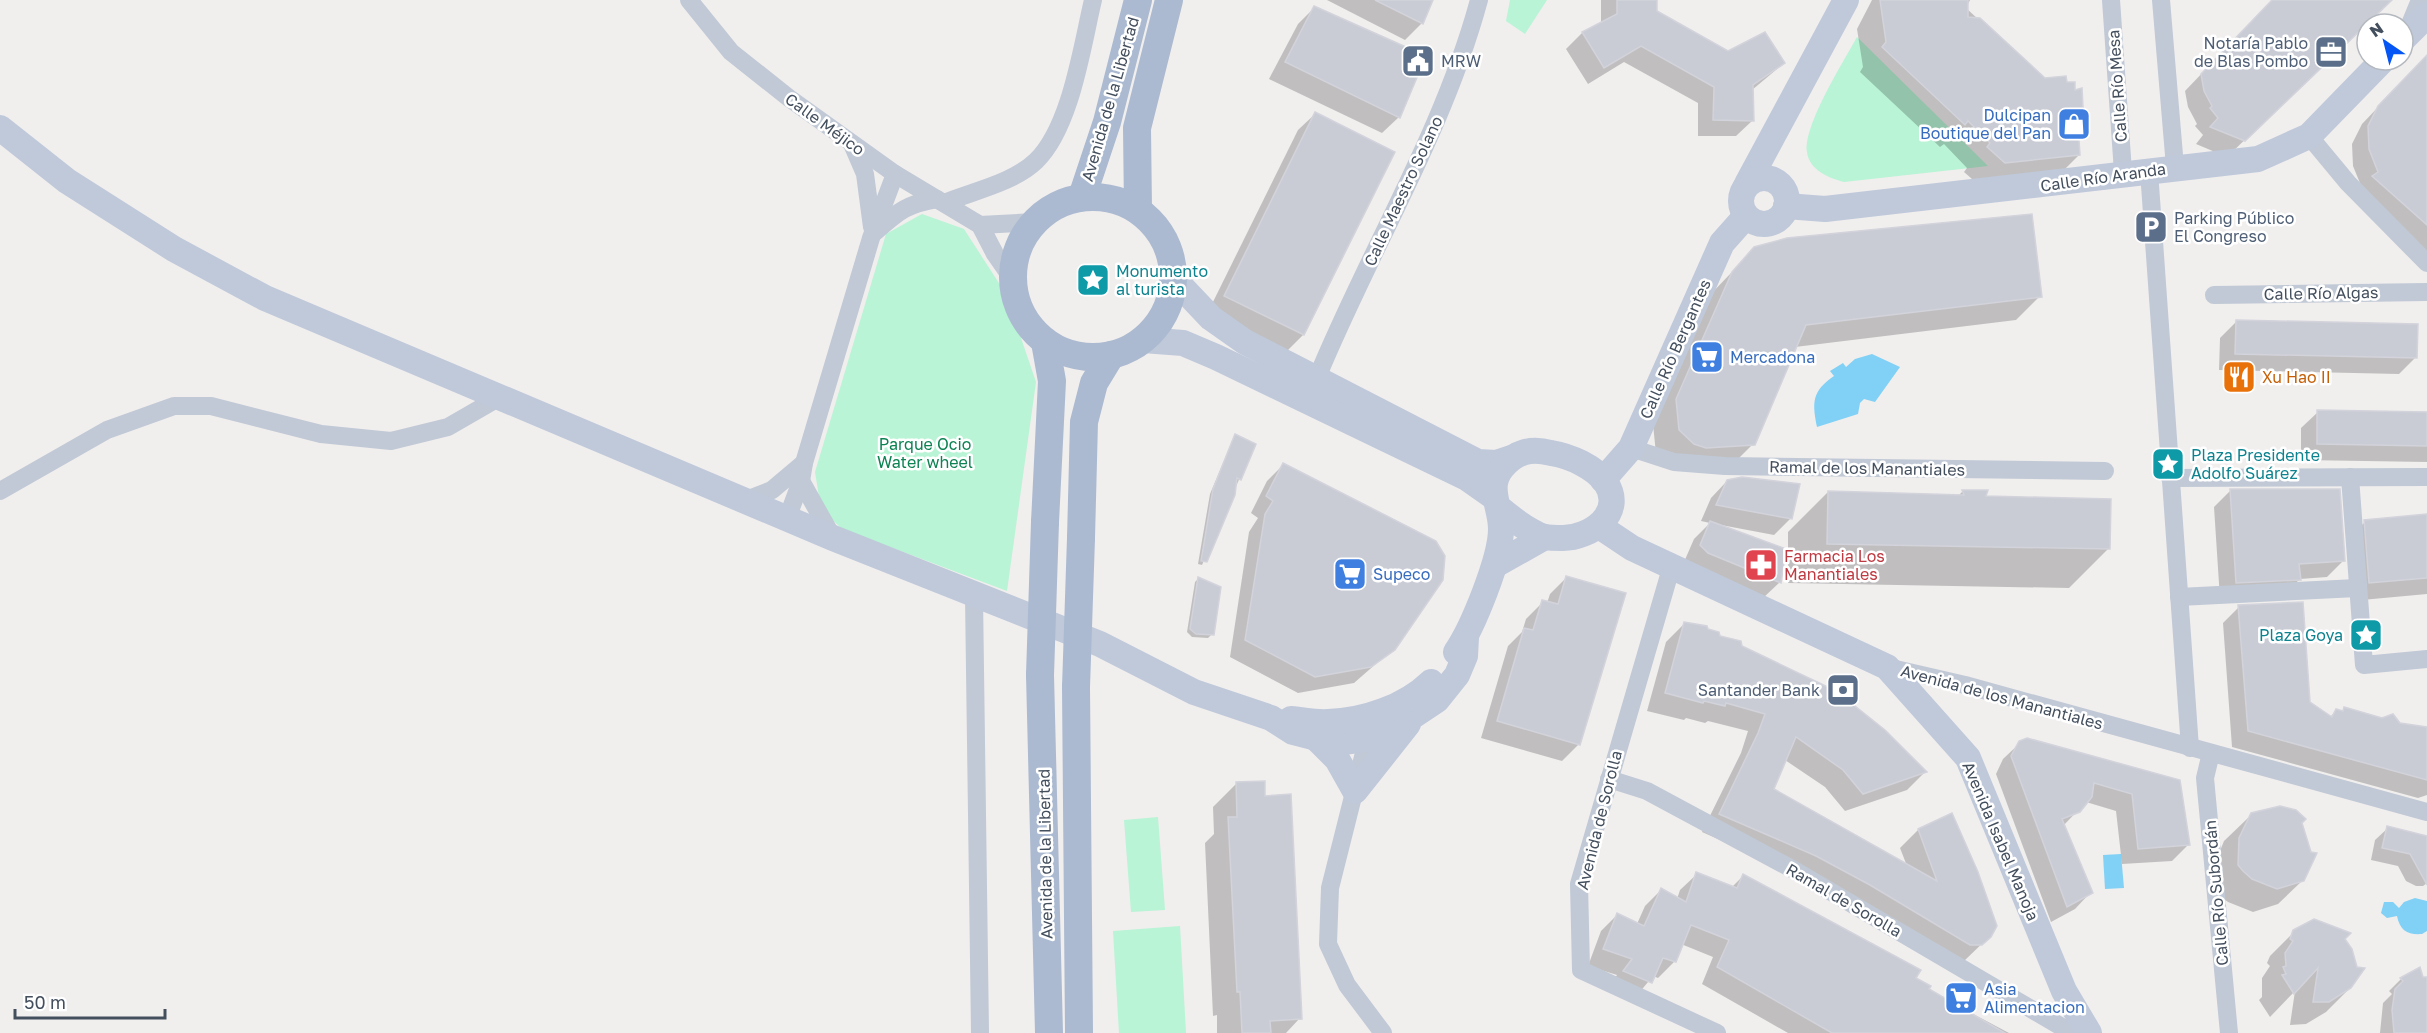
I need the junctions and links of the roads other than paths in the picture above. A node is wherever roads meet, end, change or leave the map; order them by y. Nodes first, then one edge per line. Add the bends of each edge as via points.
1 (689, 0) edge
2 (1093, 0) edge
3 (1138, 0) edge
4 (1169, 0) edge
5 (1479, 0) edge
6 (1846, 0) edge
7 (2110, 0) edge
8 (2161, 0) edge
9 (2427, 15) edge
10 (2415, 27) edge
11 (2371, 72) edge
12 (0, 128) edge
13 (2309, 136) junction
14 (851, 142) junction
15 (2175, 167) junction
16 (2149, 171) junction
17 (2123, 172) junction
18 (895, 174) junction
19 (1747, 184) junction
20 (1082, 198) junction
21 (941, 201) junction
22 (1786, 206) junction
23 (1138, 210) junction
24 (1746, 216) junction
25 (1034, 222) junction
26 (980, 225) junction
27 (872, 235) junction
28 (2427, 263) edge
29 (1174, 279) junction
30 (1013, 280) junction
31 (2427, 292) edge
32 (2214, 295) dead end
33 (1143, 340) junction
34 (1045, 342) junction
35 (1111, 355) junction
36 (1317, 378) junction
37 (500, 397) junction
38 (1631, 448) junction
39 (1511, 458) junction
40 (2105, 471) dead end
41 (802, 472) junction
42 (2350, 477) junction
43 (2427, 477) edge
44 (2170, 478) junction
45 (1603, 480) junction
46 (0, 491) edge
47 (744, 501) junction
48 (1496, 502) junction
49 (787, 519) junction
50 (1599, 526) junction
51 (1545, 537) junction
52 (833, 538) junction
53 (1497, 564) junction
54 (1672, 565) junction
55 (2357, 588) junction
56 (974, 596) junction
57 (2179, 597) junction
58 (1466, 637) junction
59 (2427, 659) edge
60 (1887, 667) junction
61 (1437, 675) junction
62 (1415, 715) junction
63 (1317, 730) junction
64 (1365, 740) junction
65 (2190, 748) junction
66 (2211, 753) junction
67 (1609, 778) junction
68 (1355, 791) junction
69 (2427, 812) edge
70 (980, 1033) edge
71 (1049, 1033) edge
72 (1079, 1033) edge
73 (1383, 1033) edge
74 (1717, 1033) edge
75 (2072, 1033) edge
76 (2089, 1033) edge
77 (2229, 1033) edge

1 - 14 street, Calle Méjico via 731,52
2 - 21 street via 1070,100 1055,133 1036,160 1006,179
3 - 20 main road, Avenida de la Libertad via 1107,122
4 - 23 main road, Avenida de la Libertad via 1137,128
5 - 36 street, Calle Maestro Solano via 1452,84 1426,145
6 - 19 main road
7 - 17 street, Calle Río Mesa
8 - 15 street
9 - 10 main road
11 - 13 main road, Calle Río Aranda
12 - 37 main road via 67,181 184,255 265,298
13 - 15 main road, Calle Río Aranda via 2258,159
13 - 28 street via 2348,183
14 - 18 street, Calle Méjico
14 - 27 street via 865,174
15 - 16 main road, Calle Río Aranda
16 - 17 main road, Calle Río Aranda
16 - 44 street
17 - 22 main road, Calle Río Aranda via 2100,178 1825,209
18 - 21 street, Calle Méjico
18 - 27 street
19 - 22 main road via 1758,178 1772,179 1786,193
19 - 24 main road via 1740,201
20 - 23 main road via 1111,199
20 - 25 main road via 1056,206
21 - 26 street, Calle Méjico
21 - 27 street via 912,203
22 - 24 main road via 1780,217 1767,224
23 - 29 main road via 1158,229 1170,252
24 - 38 main road, Calle Río Bergantes via 1722,243
25 - 26 street
25 - 30 main road via 1019,245
26 - 30 street
27 - 41 street
29 - 33 main road via 1170,302 1159,323
29 - 36 main road via 1211,318 1245,342
30 - 34 main road via 1015,298 1026,322
31 - 32 street, Calle Río Algas
33 - 35 main road
33 - 48 main road via 1183,343 1216,357 1467,478
34 - 35 main road via 1066,353 1088,357
34 - 71 main road, Avenida de la Libertad, bridge via 1052,381 1040,675
35 - 72 main road, Avenida de la Libertad, bridge via 1094,383 1084,422 1076,687
36 - 39 main road via 1478,462 1496,463
37 - 46 street via 447,428 391,441 321,435 211,406 174,405 107,430
37 - 47 main road
38 - 40 street, Ramal de los Manantiales via 1674,462 1725,466
38 - 45 main road, Calle Río Bergantes
39 - 45 main road via 1524,451 1555,453 1586,466
39 - 48 main road via 1494,482
41 - 47 street
41 - 49 street
41 - 52 street
42 - 43 street
42 - 44 street
42 - 55 street
44 - 57 street
45 - 50 main road via 1612,499
47 - 49 main road
48 - 51 main road
48 - 53 main road via 1501,530
49 - 52 main road
50 - 51 main road via 1577,538
50 - 54 main road, Avenida de los Manantiales via 1632,548
51 - 53 main road
52 - 56 main road
53 - 58 main road
54 - 60 main road, Avenida de los Manantiales
54 - 67 street, Avenida de Sorolla
55 - 57 street
55 - 59 street via 2364,665
56 - 63 main road via 1100,644 1194,692 1271,718 1293,732
56 - 70 street
57 - 65 street
58 - 61 main road
58 - 62 main road via 1465,656 1457,675 1437,700
60 - 65 street, Avenida de los Manantiales
60 - 76 main road, Avenida Isabel Manoja via 1968,758 2064,991
61 - 63 main road via 1406,701
61 - 64 main road via 1425,697 1372,723
62 - 64 main road
62 - 68 main road
63 - 64 main road via 1336,743
63 - 68 main road
64 - 68 street
65 - 66 street, Avenida de los Manantiales
66 - 69 street, Avenida de los Manantiales
66 - 77 street, Calle Río Subordán via 2205,778
67 - 74 street, Avenida de Sorolla via 1579,884 1581,970
67 - 75 street, Ramal de Sorolla via 1647,791 1794,870
68 - 73 street via 1330,888 1328,944 1347,985

